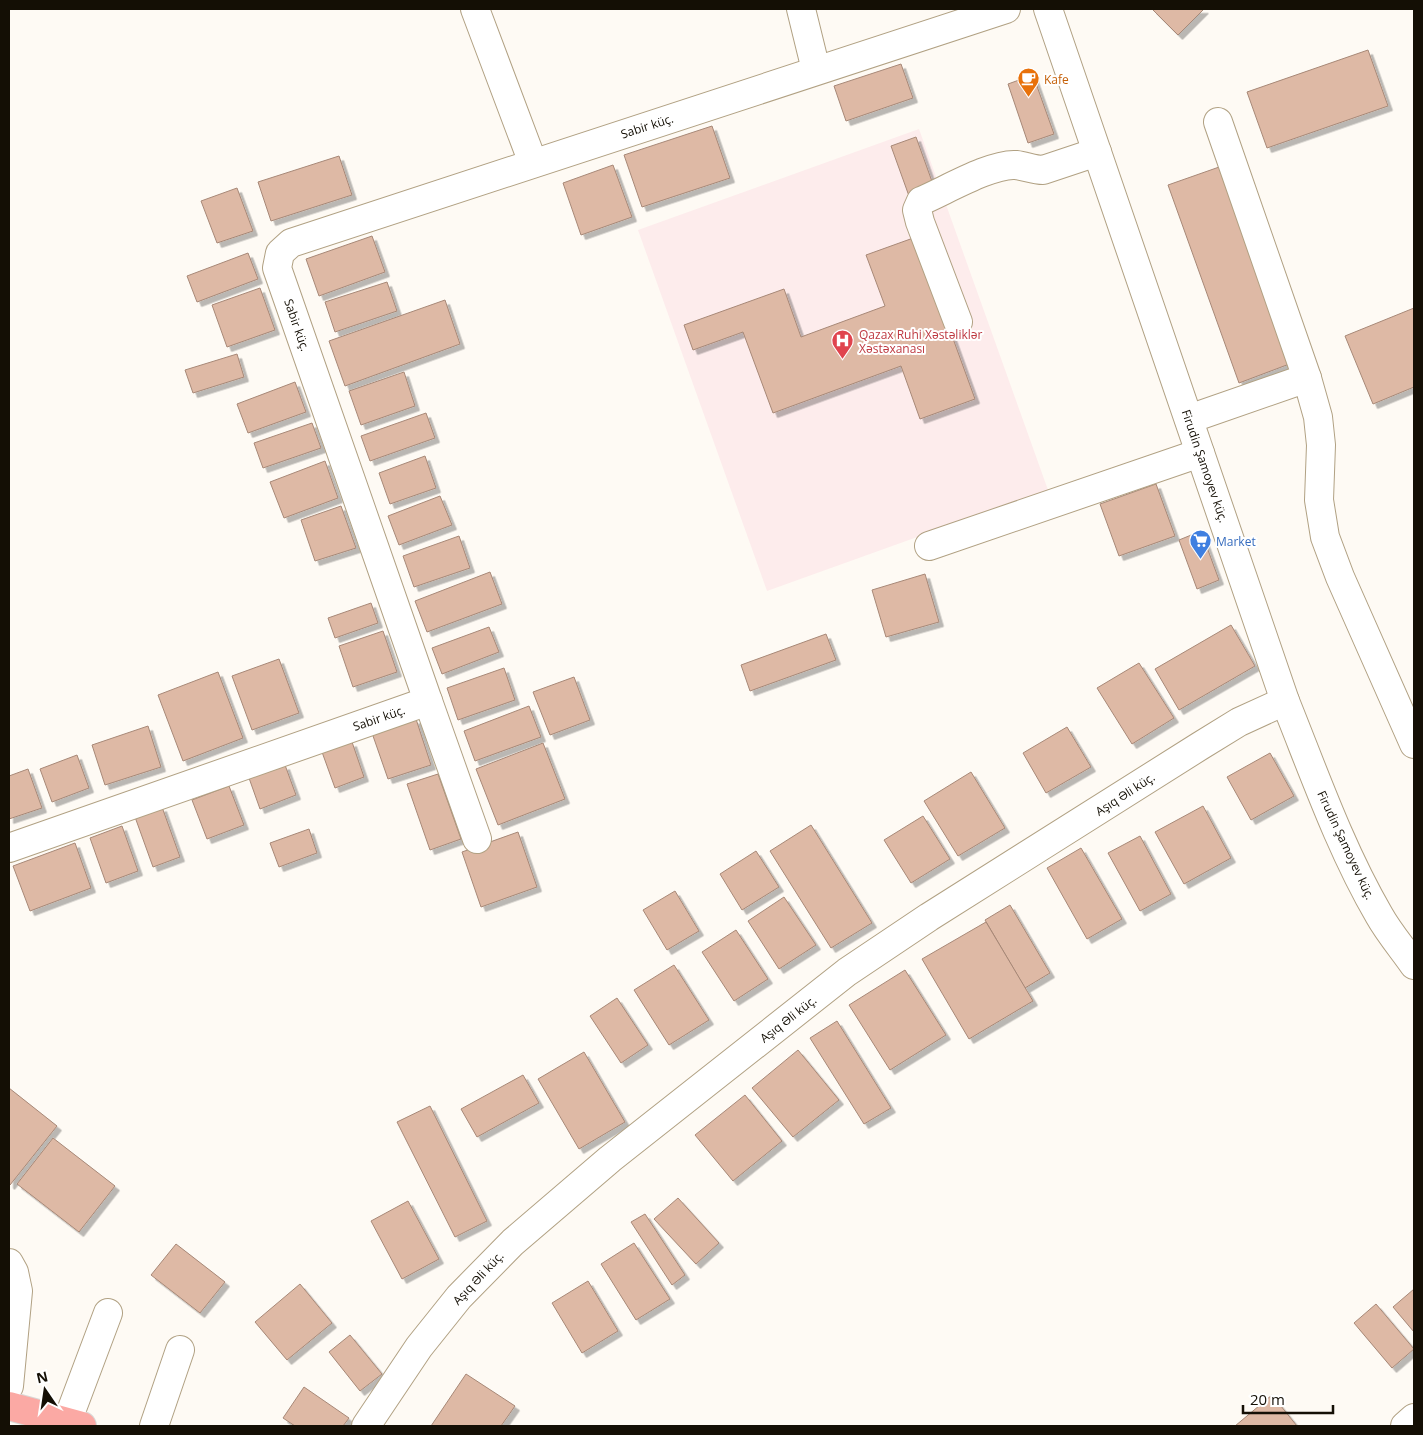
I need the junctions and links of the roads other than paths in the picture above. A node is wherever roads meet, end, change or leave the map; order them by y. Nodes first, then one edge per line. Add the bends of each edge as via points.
1 (475, 9) edge
2 (801, 9) edge
3 (1006, 9) edge
4 (1048, 9) edge
5 (816, 70) junction
6 (1218, 122) dead end
7 (1097, 152) junction
8 (533, 163) junction
9 (958, 322) dead end
10 (1307, 378) junction
11 (1189, 419) junction
12 (1200, 453) junction
13 (928, 546) dead end
14 (428, 701) junction
15 (1285, 701) junction
16 (1414, 744) edge
17 (477, 840) dead end
18 (9, 848) edge
19 (1414, 965) edge
20 (9, 1263) edge
21 (108, 1313) dead end
22 (180, 1350) dead end
23 (9, 1386) edge
24 (9, 1406) edge
25 (1414, 1418) edge
26 (74, 1424) edge
27 (154, 1426) edge
28 (366, 1426) edge
29 (1405, 1426) edge

1 - 8 street
2 - 5 street
3 - 5 street, Sabir küç.
4 - 7 street, Firudin Şamoyev küç.
5 - 8 street, Sabir küç.
6 - 10 street
7 - 9 street via 1043,170 1006,166 921,201 917,210 920,222
7 - 11 street, Firudin Şamoyev küç.
8 - 14 street, Sabir küç. via 291,242 280,253 278,268
10 - 11 street
10 - 16 street via 1318,417 1319,500 1325,537
11 - 12 street, Firudin Şamoyev küç.
12 - 13 street
12 - 15 street, Firudin Şamoyev küç.
14 - 17 street
14 - 18 street, Sabir küç.
15 - 19 street, Firudin Şamoyev küç. via 1352,864 1380,916
15 - 28 street, Aşıq Əli küç. via 1239,722 1200,746 847,972 610,1159 513,1242 459,1297 419,1347
20 - 23 street via 18,1291
21 - 26 street
22 - 27 street
24 - 26 main road
25 - 29 street

